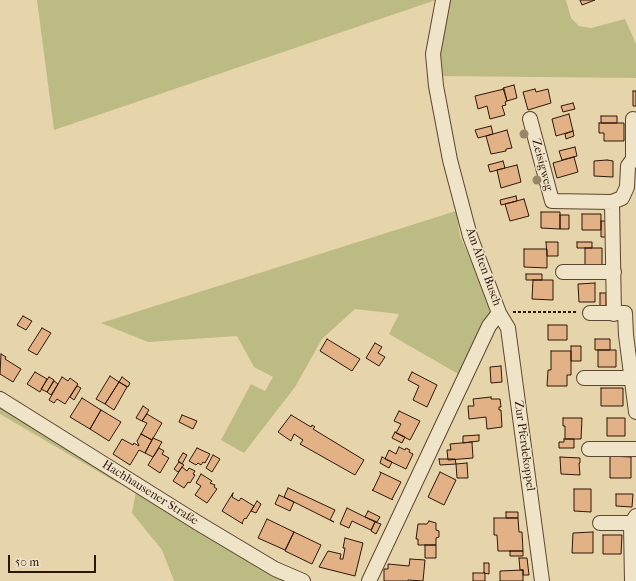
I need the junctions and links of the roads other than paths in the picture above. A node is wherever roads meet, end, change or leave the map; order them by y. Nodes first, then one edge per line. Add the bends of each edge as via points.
1 (443, 0) edge
2 (530, 119) dead end
3 (633, 119) dead end
4 (635, 159) edge
5 (612, 202) junction
6 (563, 272) dead end
7 (614, 272) junction
8 (590, 312) road end
9 (499, 313) junction
10 (614, 314) junction
11 (584, 378) dead end
12 (632, 378) junction
13 (0, 399) edge
14 (636, 412) edge
15 (589, 449) dead end
16 (636, 449) edge
17 (634, 519) edge
18 (600, 523) dead end
19 (303, 581) edge
20 (369, 581) edge
21 (542, 581) edge
22 (632, 581) edge

1 - 9 street, Am Alten Busch via 433,54 436,86 450,160 470,236
2 - 5 street, Zeisigweg via 552,201
3 - 4 street
4 - 5 street via 628,166 627,187 622,198
5 - 7 street
6 - 7 street
7 - 10 street
8 - 10 street
9 - 20 street, Am Alten Busch via 489,326
9 - 21 street, Zur Pferdekoppel via 508,328
10 - 12 street via 625,313
11 - 12 street
12 - 14 street
13 - 19 street, Hachhausener Straße via 268,565
15 - 16 street
17 - 18 street
17 - 22 street

